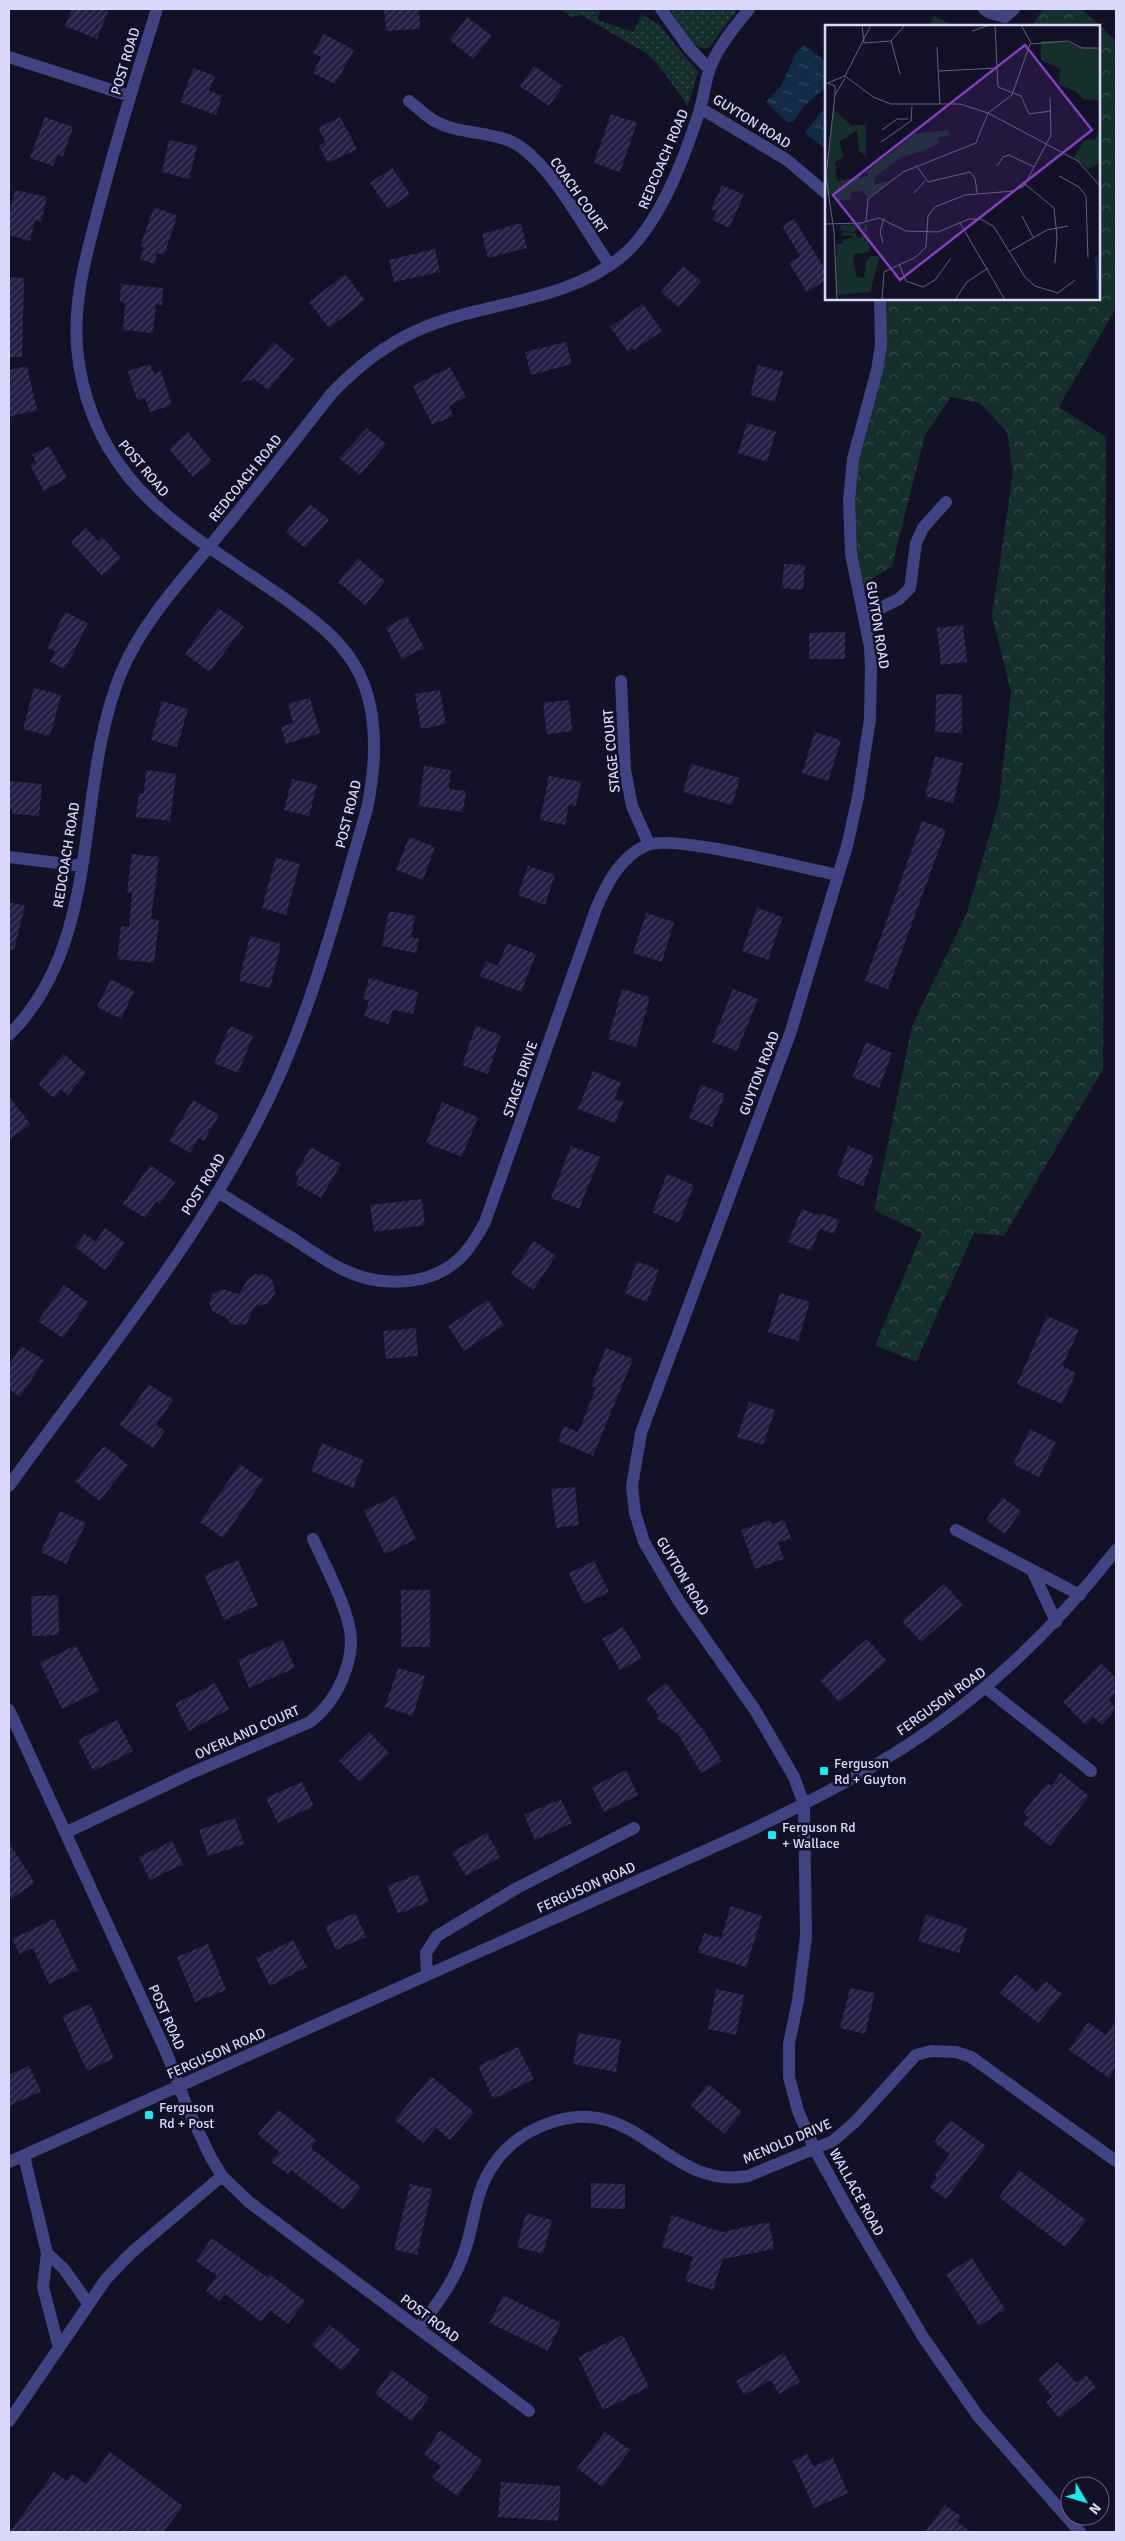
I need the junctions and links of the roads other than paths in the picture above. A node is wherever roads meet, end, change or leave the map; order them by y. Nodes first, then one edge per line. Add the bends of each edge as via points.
1 (157, 9) edge
2 (661, 9) edge
3 (749, 9) edge
4 (984, 9) edge
5 (1014, 9) edge
6 (9, 57) edge
7 (709, 69) junction
8 (130, 96) junction
9 (409, 101) dead end
10 (700, 108) junction
11 (825, 192) edge
12 (610, 266) junction
13 (880, 300) edge
14 (946, 502) dead end
15 (209, 547) junction
16 (864, 616) junction
17 (621, 682) dead end
18 (650, 844) junction
19 (9, 857) edge
20 (82, 866) junction
21 (838, 875) junction
22 (9, 1035) edge
23 (218, 1192) junction
24 (9, 1486) edge
25 (956, 1530) dead end
26 (313, 1538) dead end
27 (1116, 1550) edge
28 (1034, 1572) junction
29 (1080, 1595) junction
30 (1056, 1622) junction
31 (986, 1688) junction
32 (9, 1710) edge
33 (1091, 1771) dead end
34 (804, 1804) junction
35 (634, 1828) dead end
36 (67, 1832) junction
37 (426, 1975) junction
38 (179, 2086) junction
39 (814, 2148) junction
40 (24, 2156) junction
41 (1116, 2160) edge
42 (9, 2162) edge
43 (222, 2176) junction
44 (47, 2253) junction
45 (88, 2303) junction
46 (419, 2328) junction
47 (59, 2348) junction
48 (529, 2411) dead end
49 (9, 2421) edge
50 (1080, 2532) edge

1 - 8 street, POST ROAD
2 - 7 street
3 - 7 street, GUYTON ROAD
4 - 5 street via 1005,17
6 - 8 street
7 - 10 street, GUYTON ROAD
8 - 15 street, POST ROAD via 80,281 76,330 78,363 89,406 107,448 151,503
9 - 12 street, COACH COURT via 433,120 510,141 524,149 543,168
10 - 11 street, GUYTON ROAD via 787,160
10 - 12 street, REDCOACH ROAD via 656,216 633,246
12 - 15 street, REDCOACH ROAD via 565,288 418,330 372,356 332,394
13 - 16 street, GUYTON ROAD via 881,345 877,370 850,476 849,536
14 - 16 street via 923,528 916,543 910,588 899,600
15 - 20 street, REDCOACH ROAD via 146,627 121,672 99,747
15 - 23 street, POST ROAD via 304,612 344,650 365,689 372,719 374,762 367,809 302,1018 259,1120
16 - 21 street, GUYTON ROAD via 872,668 870,719 858,797
17 - 18 street, STAGE COURT via 626,770 632,806
18 - 21 street via 680,843
18 - 23 street, STAGE DRIVE via 622,863 605,887 487,1216 474,1241 459,1259 442,1271 416,1280 387,1281 359,1276 332,1264
19 - 20 street
20 - 22 street, REDCOACH ROAD via 75,907 58,959 34,1004
21 - 34 street, GUYTON ROAD via 790,1034 641,1433 632,1486 637,1522 652,1558 755,1710 794,1777
23 - 24 street, POST ROAD via 102,1360
25 - 28 street
26 - 36 street, OVERLAND COURT via 343,1610 351,1642 346,1669 325,1708 310,1722 189,1774
27 - 29 street, FERGUSON ROAD
28 - 29 street
28 - 30 street
29 - 30 street, FERGUSON ROAD
30 - 31 street, FERGUSON ROAD
31 - 33 street
31 - 34 street, FERGUSON ROAD via 888,1757
32 - 36 street, POST ROAD
34 - 37 street, FERGUSON ROAD
34 - 39 street, WALLACE ROAD via 806,1937 789,2044 789,2077 798,2111
35 - 37 street via 517,1888 437,1936 426,1953
36 - 38 street, POST ROAD
37 - 38 street, FERGUSON ROAD
38 - 40 street, FERGUSON ROAD
38 - 43 street, POST ROAD
39 - 41 street, MENOLD DRIVE via 844,2133 916,2055 956,2052 984,2065
39 - 46 street, MENOLD DRIVE via 748,2176 732,2178 704,2175 624,2125 605,2119 571,2117 538,2128 508,2147 494,2164 476,2202 465,2250 454,2277
39 - 50 street, WALLACE ROAD via 950,2378 1008,2452
40 - 42 street, FERGUSON ROAD
40 - 44 street
43 - 45 street via 131,2253
43 - 46 street, POST ROAD via 249,2202
44 - 45 street via 64,2269
44 - 47 street via 43,2288
45 - 47 street
46 - 48 street, POST ROAD
47 - 49 street

